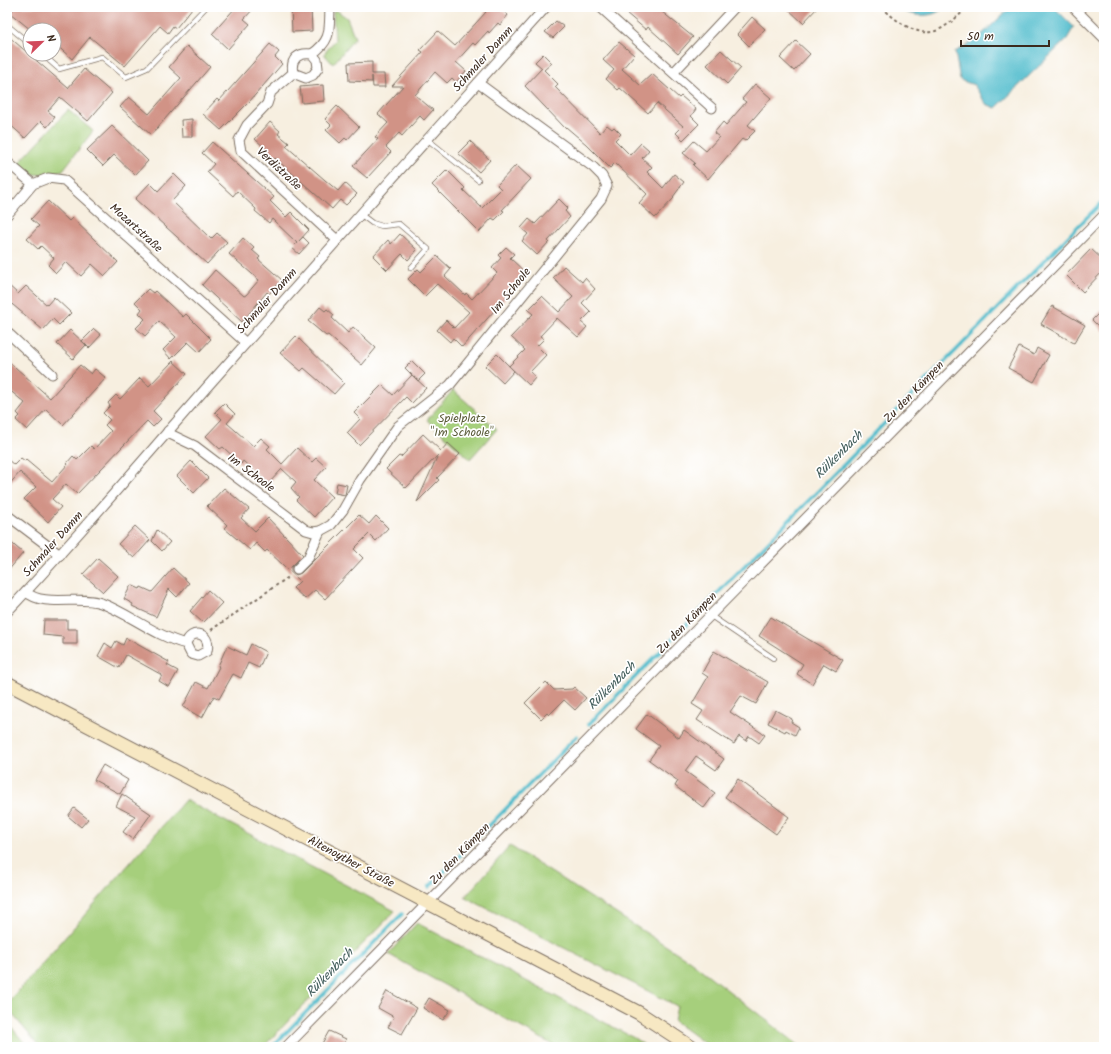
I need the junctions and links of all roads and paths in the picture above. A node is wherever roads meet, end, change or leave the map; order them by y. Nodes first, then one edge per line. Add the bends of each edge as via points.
1 (206, 7) edge
2 (546, 7) edge
3 (600, 7) edge
4 (736, 7) edge
5 (882, 7) edge
6 (967, 7) edge
7 (1073, 7) edge
8 (330, 8) edge
9 (7, 25) edge
10 (22, 37) edge
11 (1104, 38) edge
12 (312, 54) junction
13 (51, 62) edge
14 (674, 72) junction
15 (293, 73) junction
16 (478, 83) junction
17 (712, 108) dead end
18 (427, 139) junction
19 (7, 162) edge
20 (478, 180) dead end
21 (33, 184) junction
22 (360, 214) junction
23 (7, 215) edge
24 (1104, 215) edge
25 (337, 240) junction
26 (411, 268) dead end
27 (7, 332) edge
28 (246, 343) junction
29 (52, 374) dead end
30 (168, 431) junction
31 (7, 515) edge
32 (320, 531) junction
33 (60, 555) junction
34 (297, 569) joint
35 (26, 592) junction
36 (7, 612) edge
37 (711, 616) junction
38 (201, 634) junction
39 (186, 644) junction
40 (774, 658) dead end
41 (7, 683) edge
42 (429, 903) junction
43 (290, 1044) edge
44 (300, 1047) edge
45 (691, 1047) edge

1 - 13 lane via 147,68 126,77 102,57 59,69
2 - 16 street, Schmaler Damm
3 - 14 street
4 - 14 street
5 - 6 path via 897,21 921,32 940,30
7 - 11 street
8 - 12 street via 329,31 324,45
9 - 10 lane
12 - 15 street via 300,54 296,57 292,63
12 - 15 street via 318,68 313,74 306,78
14 - 17 street
15 - 25 street, Verdistraße via 271,92 266,104 247,125 239,140 241,151
16 - 18 street, Schmaler Damm
16 - 32 street, Im Schoole via 593,167 607,186 601,199 450,385 398,426 360,480 343,510 331,525
18 - 20 lane
18 - 22 street, Schmaler Damm
19 - 21 street
21 - 23 street
21 - 28 street, Mozartstraße via 48,178 64,180
22 - 25 street, Schmaler Damm
22 - 26 lane via 372,223 382,226 399,224 428,249
24 - 37 street, Zu den Kämpen
25 - 28 street, Schmaler Damm
27 - 29 street
28 - 30 street, Schmaler Damm
30 - 32 street, Im Schoole via 195,446 306,530
30 - 33 street, Schmaler Damm
31 - 33 street
32 - 34 street, Im Schoole via 308,558
33 - 35 street, Schmaler Damm
34 - 38 path via 287,579
35 - 36 street, Schmaler Damm
35 - 39 street via 31,597 100,602 171,640
37 - 40 lane
37 - 42 street, Zu den Kämpen
38 - 39 street via 193,635
38 - 39 street via 206,638 208,645 203,655 191,654
41 - 42 main road, Altenoyther Straße
42 - 43 street, Zu den Kämpen
42 - 45 main road, Altenoyther Straße via 640,1013
43 - 44 street

